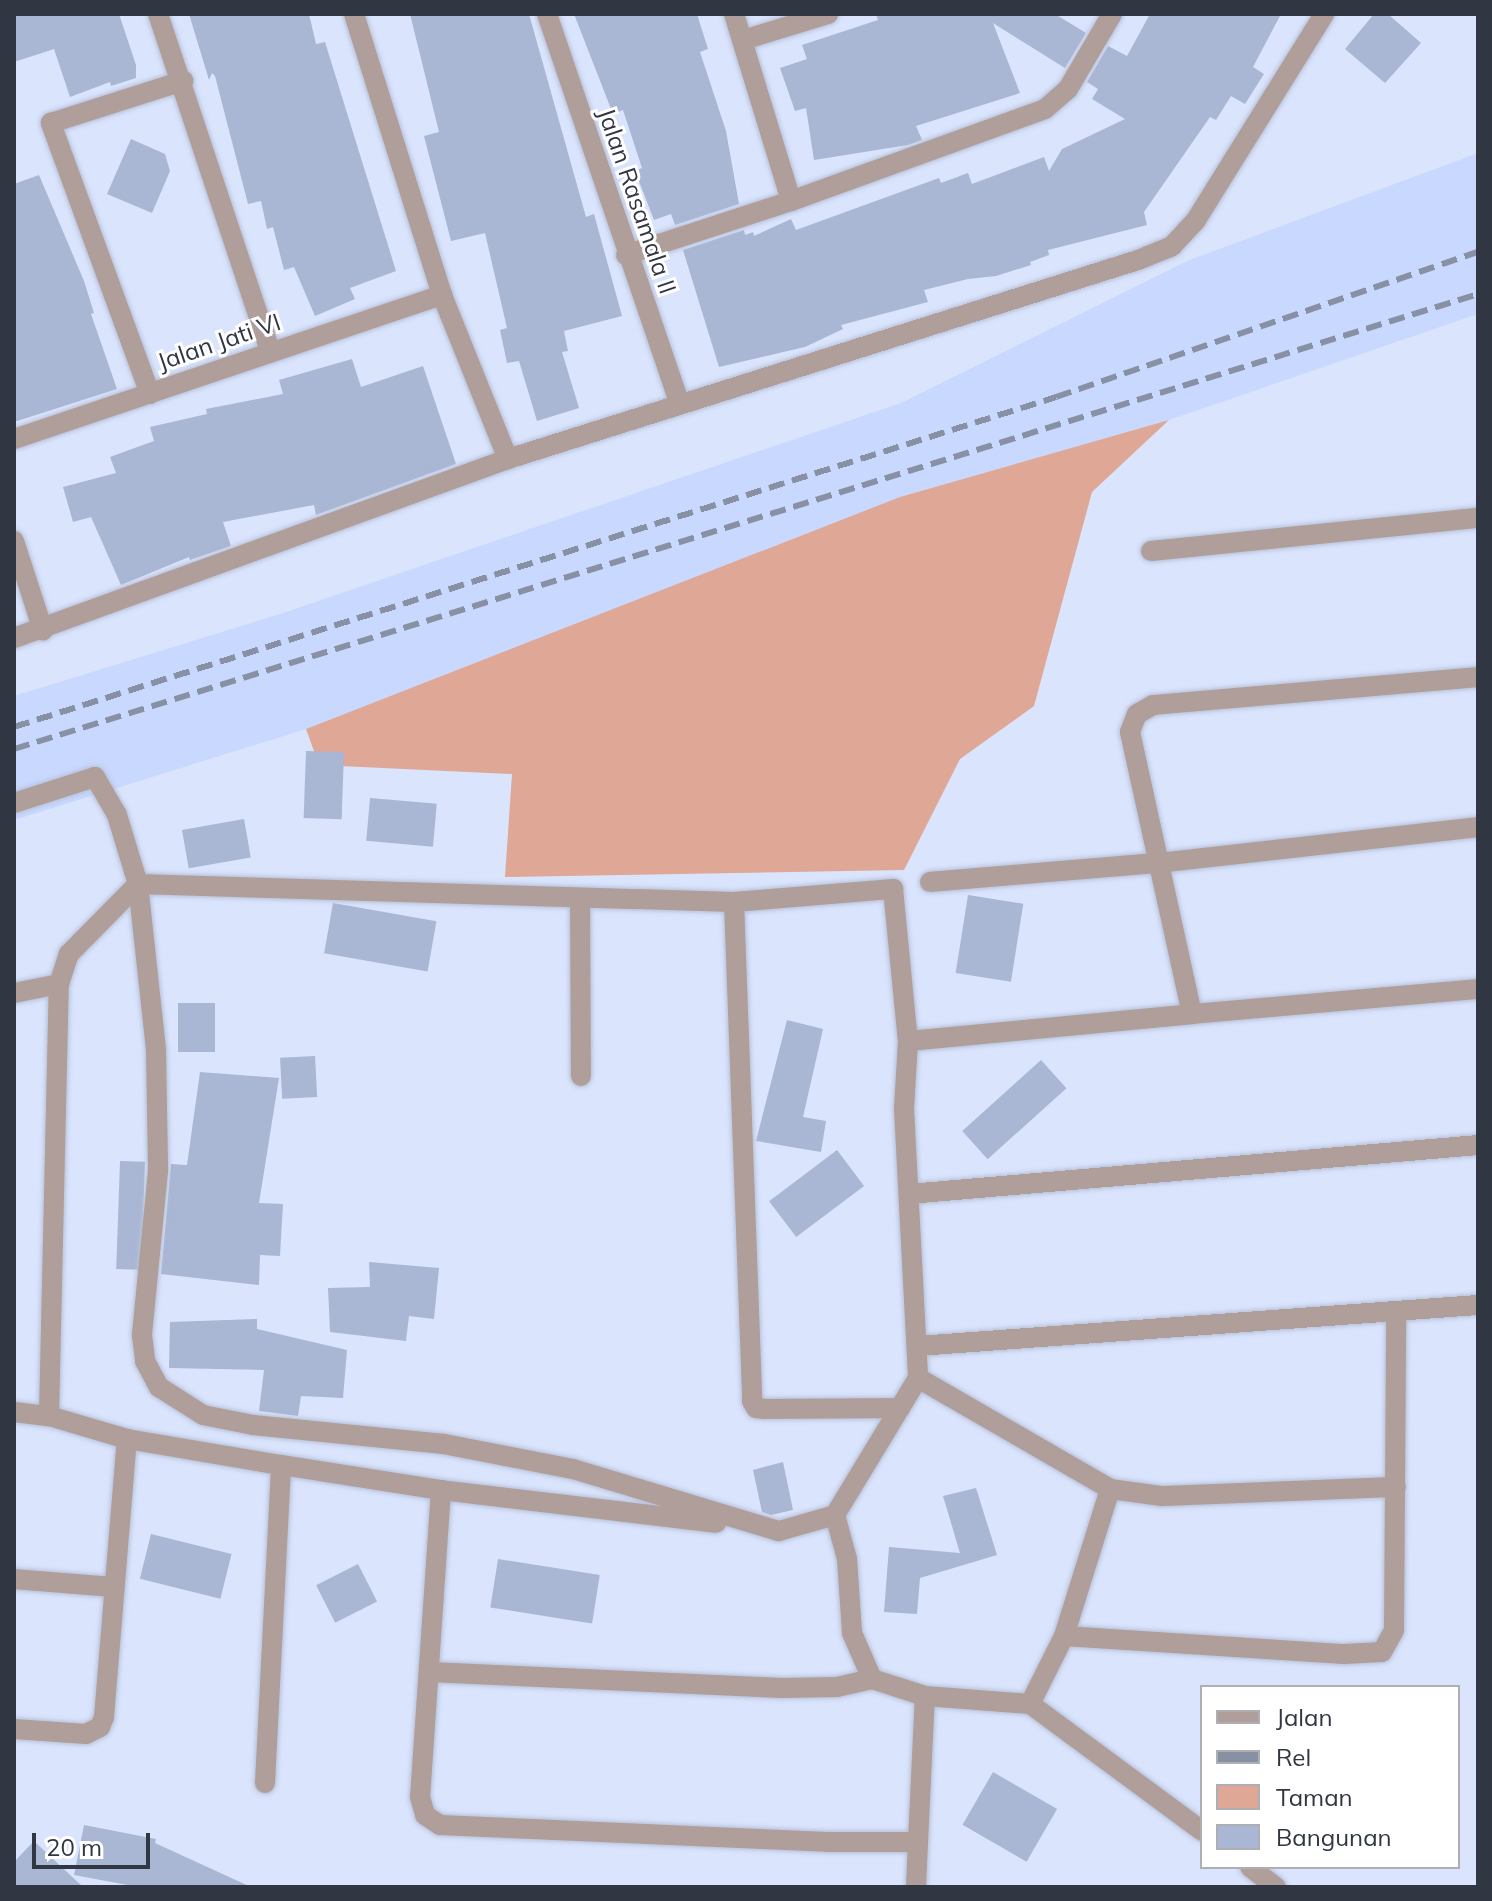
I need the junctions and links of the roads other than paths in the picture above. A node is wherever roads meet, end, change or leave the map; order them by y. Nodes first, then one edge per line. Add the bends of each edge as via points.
1 (158, 14) edge
2 (354, 14) edge
3 (547, 14) edge
4 (734, 14) edge
5 (828, 14) edge
6 (1112, 14) edge
7 (1324, 14) edge
8 (743, 40) junction
9 (183, 81) junction
10 (791, 201) junction
11 (626, 255) junction
12 (442, 295) junction
13 (270, 351) junction
14 (150, 394) junction
15 (680, 404) junction
16 (14, 439) edge
17 (508, 459) junction
18 (1478, 518) edge
19 (14, 541) edge
20 (1151, 551) dead end
21 (43, 630) junction
22 (14, 638) edge
23 (1478, 677) edge
24 (14, 803) edge
25 (1478, 827) edge
26 (1158, 863) junction
27 (930, 882) dead end
28 (138, 884) junction
29 (580, 898) junction
30 (734, 902) junction
31 (59, 984) junction
32 (1478, 989) edge
33 (14, 993) edge
34 (1192, 1014) junction
35 (908, 1041) junction
36 (581, 1076) dead end
37 (1478, 1145) edge
38 (909, 1194) junction
39 (1478, 1305) edge
40 (1396, 1312) junction
41 (918, 1346) junction
42 (918, 1378) junction
43 (900, 1408) junction
44 (14, 1412) edge
45 (49, 1416) junction
46 (127, 1439) junction
47 (281, 1465) junction
48 (1396, 1487) junction
49 (1110, 1489) junction
50 (441, 1490) junction
51 (835, 1515) junction
52 (779, 1531) junction
53 (14, 1579) edge
54 (113, 1587) junction
55 (1064, 1636) junction
56 (430, 1672) junction
57 (872, 1679) junction
58 (925, 1696) junction
59 (1030, 1704) junction
60 (14, 1729) edge
61 (265, 1783) dead end
62 (1200, 1830) edge
63 (918, 1842) junction
64 (1253, 1869) edge
65 (916, 1887) edge
66 (1276, 1887) edge

1 - 9 street
2 - 12 street
3 - 11 street, Jalan Rasamala II
4 - 8 street
5 - 8 street
6 - 10 street via 1068,89 1045,109
7 - 15 street via 1196,220 1172,246
8 - 10 street
9 - 13 street
9 - 14 street via 51,123
10 - 11 street
11 - 15 street, Jalan Rasamala II
12 - 13 street, Jalan Jati VI
12 - 17 street
13 - 14 street, Jalan Jati VI
14 - 16 street, Jalan Jati VI
15 - 17 street
17 - 21 street
18 - 20 street
19 - 21 street
21 - 22 street
23 - 26 street via 1153,705 1137,714 1130,732
24 - 28 street via 95,777 117,815
25 - 26 street
26 - 27 street
26 - 34 street
28 - 29 street
28 - 31 street via 69,954
28 - 52 street via 156,1051 158,1171 142,1335 145,1361 159,1387 203,1415 444,1444 573,1469
29 - 30 street
29 - 36 street
30 - 35 street via 893,889
30 - 43 street via 752,1401 765,1409
31 - 33 street
31 - 45 street
32 - 34 street
34 - 35 street
35 - 38 street via 904,1109
37 - 38 street
38 - 41 street
39 - 40 street
40 - 41 street
40 - 48 street
41 - 42 street
42 - 43 street
42 - 49 street
43 - 51 street
44 - 45 street
45 - 46 street
46 - 47 street
46 - 54 street
47 - 50 street
47 - 61 street
48 - 49 street via 1161,1496
48 - 55 street via 1394,1630 1382,1652
49 - 55 street
50 - 52 street
50 - 56 street
51 - 52 street
51 - 57 street via 847,1559 852,1633
53 - 54 street
54 - 60 street via 100,1727 86,1734
55 - 59 street
56 - 57 street via 782,1688 837,1687
56 - 63 street via 420,1797 425,1815 440,1825
57 - 58 street
58 - 59 street
58 - 63 street
59 - 62 street
63 - 65 street
64 - 66 street

